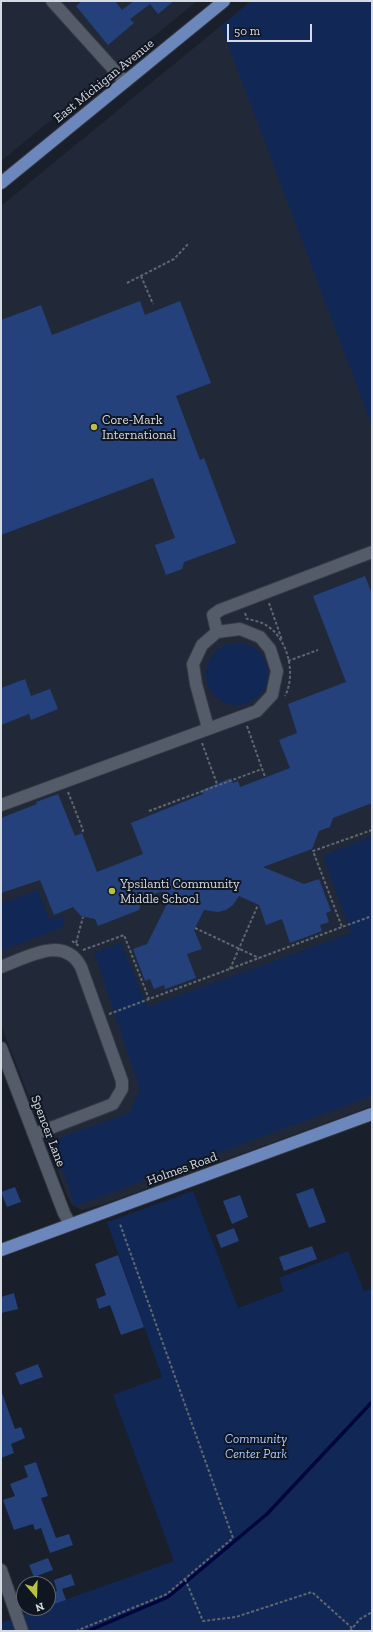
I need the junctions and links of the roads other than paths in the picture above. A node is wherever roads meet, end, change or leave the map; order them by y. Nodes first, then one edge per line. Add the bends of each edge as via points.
1 (52, 1) edge
2 (224, 1) edge
3 (125, 82) junction
4 (1, 183) edge
5 (372, 552) edge
6 (217, 632) junction
7 (208, 728) junction
8 (1, 805) edge
9 (7, 965) edge
10 (1, 1048) edge
11 (372, 1114) edge
12 (35, 1134) junction
13 (70, 1224) junction
14 (1, 1250) edge
15 (1, 1570) edge
16 (22, 1631) edge

1 - 3 street
2 - 3 main road, East Michigan Avenue
3 - 4 main road, East Michigan Avenue
5 - 6 street via 220,610 213,616
6 - 7 street via 202,646 193,664
6 - 7 street via 240,629 260,637 270,649 277,671 272,695 256,711
7 - 8 street
9 - 12 street via 55,949 71,954 81,967 122,1081 122,1090 112,1104
10 - 12 street, Spencer Lane
11 - 13 main road, Holmes Road
12 - 13 street, Spencer Lane
13 - 14 main road, Holmes Road
15 - 16 street

